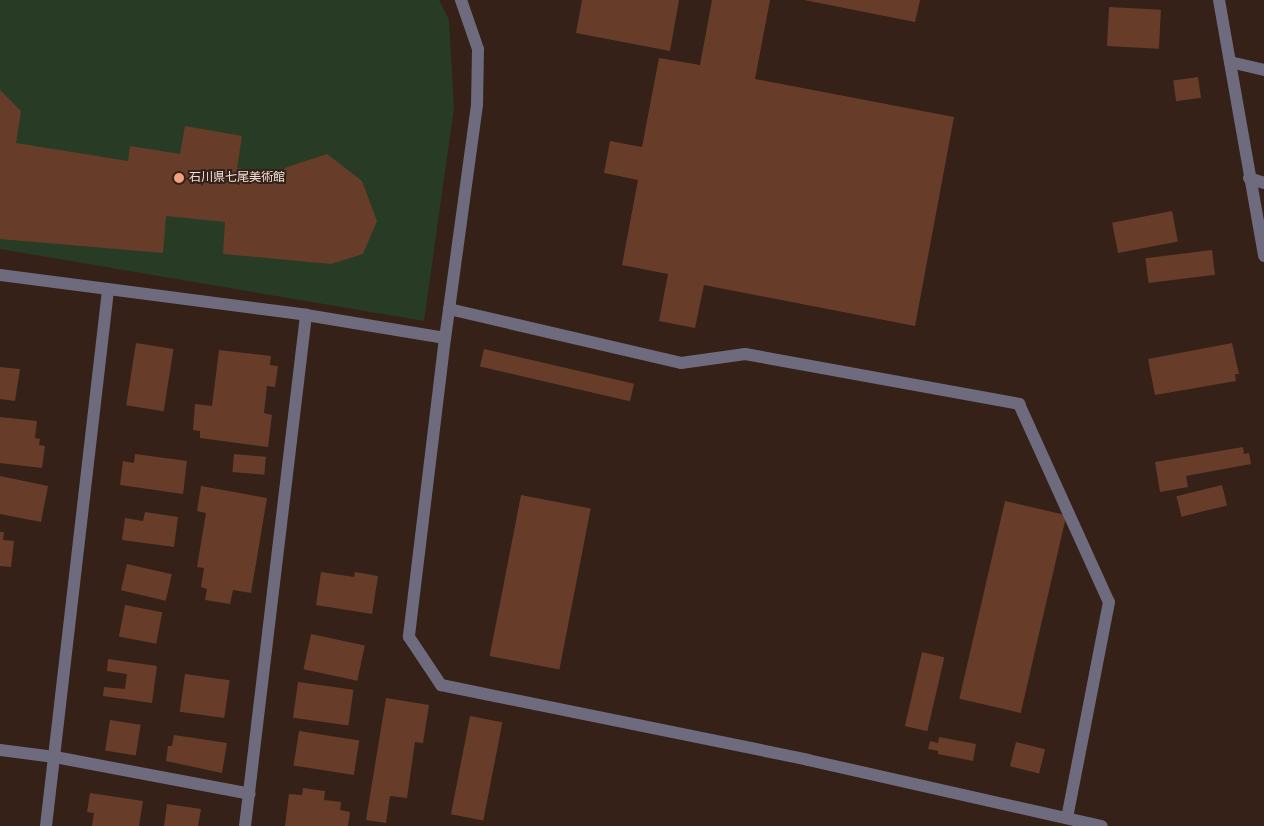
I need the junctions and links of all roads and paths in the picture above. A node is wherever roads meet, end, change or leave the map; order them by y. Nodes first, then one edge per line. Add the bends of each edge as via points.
1 (461, 0) edge
2 (1219, 0) edge
3 (1230, 62) junction
4 (1264, 70) edge
5 (1250, 178) junction
6 (1264, 183) edge
7 (1264, 256) edge
8 (0, 275) edge
9 (108, 290) junction
10 (449, 309) junction
11 (306, 315) junction
12 (445, 338) junction
13 (0, 750) edge
14 (55, 757) junction
15 (250, 794) junction
16 (1067, 818) junction
17 (46, 826) edge
18 (245, 826) edge
19 (1102, 826) edge

1 - 10 street via 478,49 477,104
2 - 3 street
3 - 4 street
3 - 5 street
5 - 6 street
5 - 7 street
8 - 9 street
9 - 11 street
9 - 14 street
10 - 12 street
10 - 16 street via 681,363 745,354 1019,404 1109,602
11 - 12 street
11 - 15 street
12 - 16 street via 410,637 441,686 808,760
13 - 14 street
14 - 15 street
14 - 17 street
15 - 18 street
16 - 19 street

